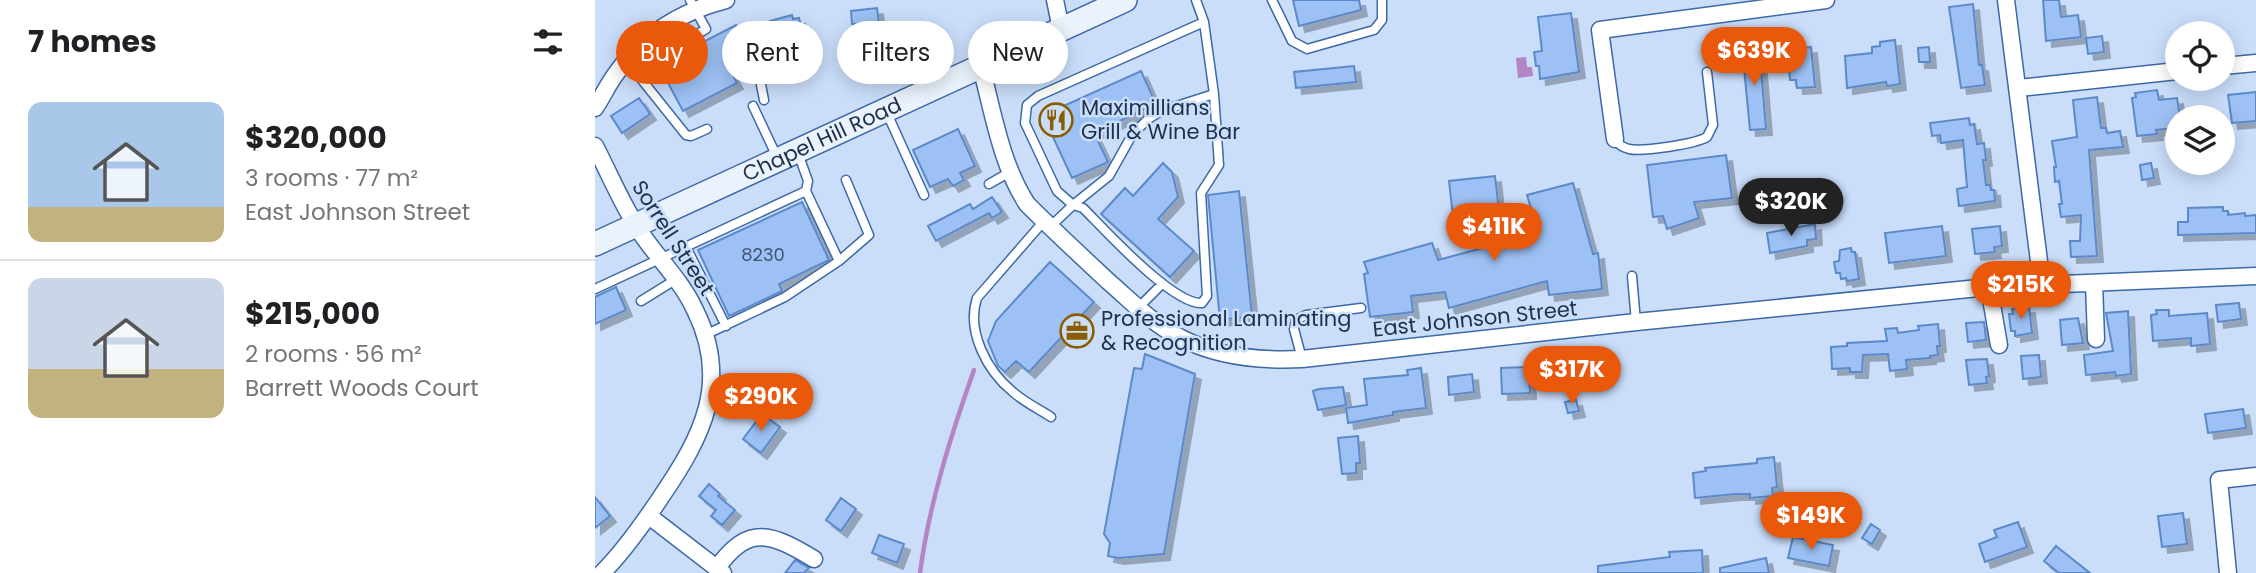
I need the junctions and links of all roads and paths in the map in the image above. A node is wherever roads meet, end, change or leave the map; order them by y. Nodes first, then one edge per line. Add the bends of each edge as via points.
1 (726, 0) edge
2 (1055, 0) edge
3 (1125, 0) edge
4 (1196, 0) edge
5 (1272, 0) edge
6 (1382, 0) edge
7 (1826, 0) edge
8 (2006, 0) edge
9 (692, 5) edge
10 (671, 21) edge
11 (701, 21) edge
12 (1059, 21) edge
13 (1204, 22) junction
14 (1068, 26) edge
15 (2256, 62) edge
16 (2235, 65) edge
17 (1707, 72) dead end
18 (2165, 72) edge
19 (968, 73) edge
20 (616, 76) edge
21 (646, 84) edge
22 (761, 84) edge
23 (986, 84) edge
24 (2019, 88) junction
25 (1214, 94) junction
26 (764, 100) dead end
27 (753, 106) dead end
28 (595, 108) edge
29 (885, 110) junction
30 (707, 129) dead end
31 (1615, 139) joint
32 (595, 146) edge
33 (787, 155) junction
34 (1010, 172) junction
35 (846, 180) dead end
36 (989, 184) dead end
37 (806, 191) junction
38 (924, 195) dead end
39 (1073, 205) junction
40 (1047, 224) junction
41 (636, 226) junction
42 (595, 244) edge
43 (686, 247) junction
44 (659, 259) junction
45 (839, 261) junction
46 (1632, 276) dead end
47 (2256, 276) edge
48 (675, 279) junction
49 (2094, 283) junction
50 (1162, 284) junction
51 (2042, 285) junction
52 (1989, 287) junction
53 (595, 289) edge
54 (642, 301) dead end
55 (1361, 307) dead end
56 (1138, 308) junction
57 (1636, 322) junction
58 (726, 326) junction
59 (705, 335) junction
60 (2096, 339) dead end
61 (1999, 345) dead end
62 (1302, 359) junction
63 (1051, 417) dead end
64 (2256, 476) edge
65 (649, 516) junction
66 (814, 559) dead end
67 (720, 571) edge
68 (601, 573) edge
69 (2228, 573) edge

1 - 9 street
2 - 12 street
3 - 14 main road, Chapel Hill Road
4 - 13 lane
5 - 6 lane via 1292,40 1307,49 1374,30 1382,20
7 - 31 street via 1600,30
8 - 24 street
9 - 10 street
9 - 11 lane
13 - 25 lane
13 - 39 lane via 1027,105 1025,123 1057,191
15 - 16 street
17 - 31 lane via 1713,120 1710,134 1699,141 1630,149
18 - 24 street
19 - 29 main road, Chapel Hill Road
20 - 28 street
21 - 30 lane via 686,135
22 - 26 lane
23 - 34 street, East Johnson Street
24 - 51 street
25 - 39 lane via 1148,119 1132,135 1109,176
25 - 50 lane via 1219,165 1201,193 1207,296 1202,303 1192,303
27 - 33 lane
29 - 33 main road, Chapel Hill Road
29 - 38 lane
32 - 41 street, Sorrell Street
33 - 37 lane via 808,181
33 - 41 main road, Chapel Hill Road
34 - 36 lane
34 - 40 street, East Johnson Street via 1027,204
35 - 45 lane via 869,235
37 - 43 lane
37 - 45 lane
39 - 40 lane
39 - 50 lane via 1083,208
40 - 56 street, East Johnson Street
40 - 63 lane via 977,298 972,312 977,340 993,371 1013,392
41 - 42 main road, Chapel Hill Road
41 - 44 street, Sorrell Street
43 - 44 lane
43 - 58 lane
44 - 48 street, Sorrell Street
44 - 53 lane
45 - 58 lane via 785,297
46 - 57 lane
47 - 49 street, East Johnson Street
48 - 54 lane
48 - 59 street, Sorrell Street
49 - 51 street, East Johnson Street
49 - 60 street
50 - 56 lane
51 - 52 street, East Johnson Street
52 - 57 street, East Johnson Street
52 - 61 street
55 - 62 lane via 1296,320
56 - 62 street, East Johnson Street via 1173,333 1205,348 1260,360
57 - 62 street, East Johnson Street
58 - 59 lane
59 - 65 street, Sorrell Street via 712,384 704,422
64 - 69 street via 2219,480
65 - 67 street
65 - 68 street, Sorrell Street
66 - 67 street via 788,544 756,538 738,544

